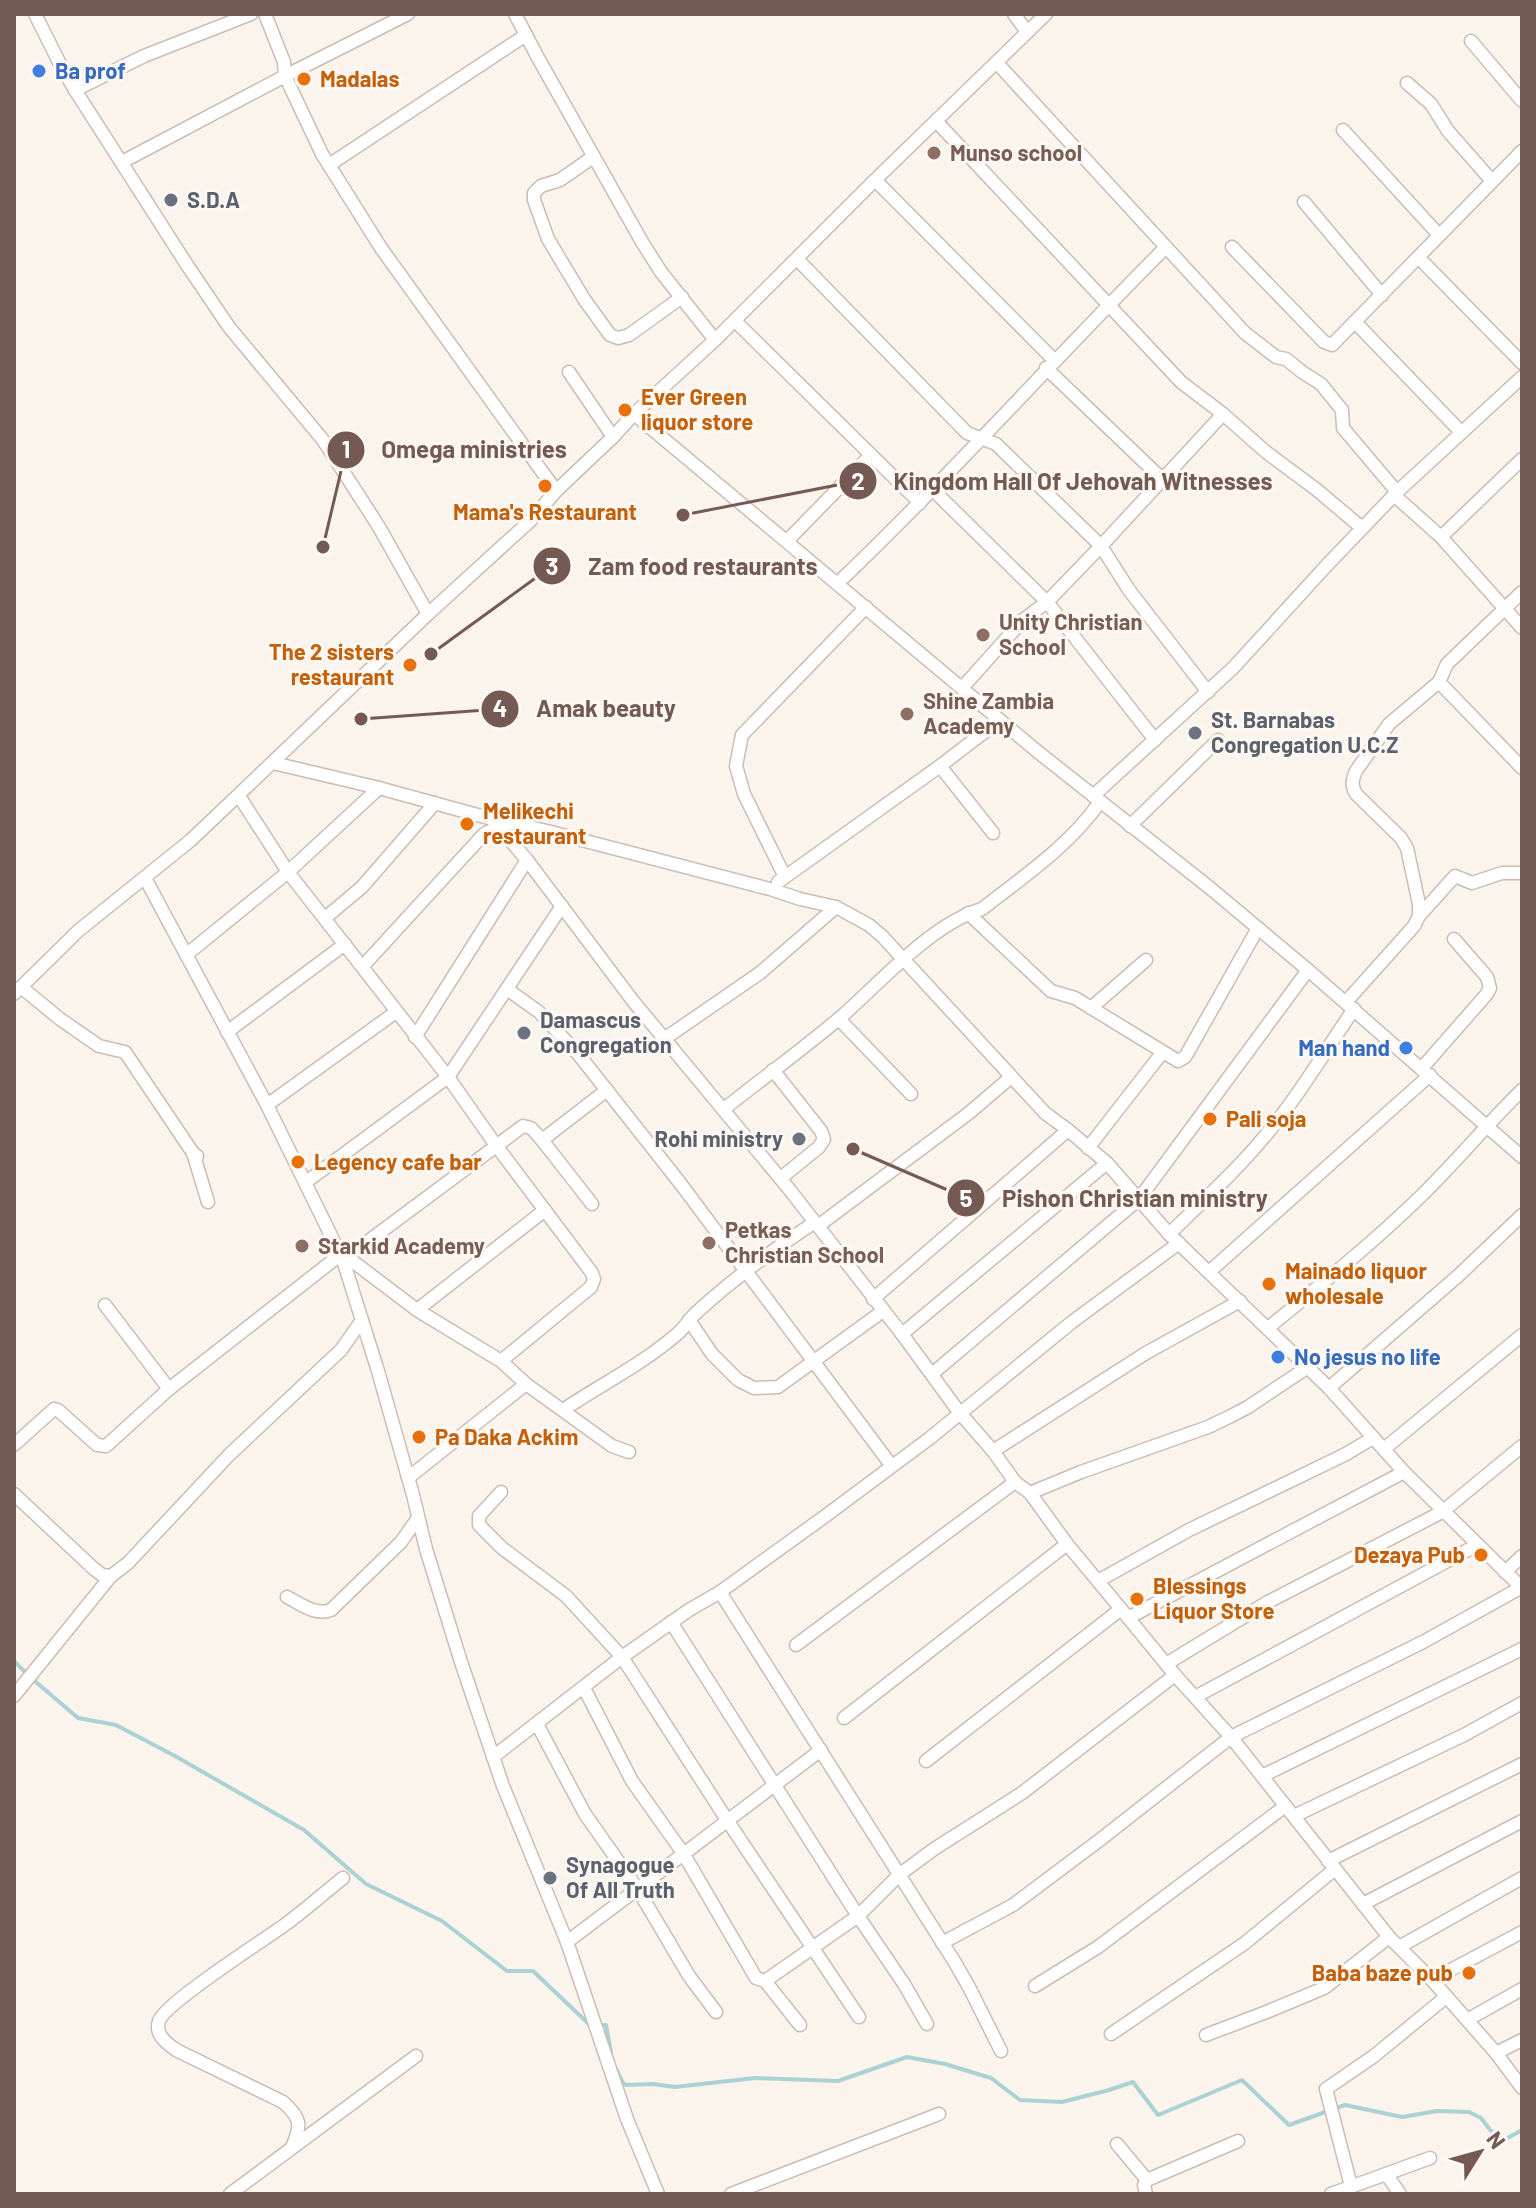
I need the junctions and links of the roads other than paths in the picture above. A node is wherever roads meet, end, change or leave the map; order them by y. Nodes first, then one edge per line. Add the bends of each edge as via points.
1 (35, 14) edge
2 (251, 14) edge
3 (265, 14) edge
4 (408, 14) edge
5 (515, 14) edge
6 (1014, 14) edge
7 (1046, 14) edge
8 (1027, 32) junction
9 (526, 35) junction
10 (1471, 41) dead end
11 (997, 63) junction
12 (285, 76) junction
13 (1407, 83) dead end
14 (75, 90) junction
15 (1522, 101) edge
16 (936, 121) junction
17 (1343, 130) dead end
18 (1522, 151) edge
19 (593, 157) junction
20 (122, 162) junction
21 (329, 165) junction
22 (875, 180) junction
23 (1492, 181) junction
24 (1304, 202) dead end
25 (1439, 235) junction
26 (1166, 247) junction
27 (1232, 247) dead end
28 (1419, 258) junction
29 (797, 259) junction
30 (1382, 295) junction
31 (682, 297) junction
32 (1107, 305) junction
33 (735, 321) junction
34 (1355, 322) junction
35 (715, 340) junction
36 (1522, 363) edge
37 (1050, 364) junction
38 (569, 372) dead end
39 (1522, 377) edge
40 (634, 414) junction
41 (1223, 414) junction
42 (1461, 432) junction
43 (613, 437) junction
44 (982, 439) junction
45 (871, 455) junction
46 (1522, 459) edge
47 (1162, 479) junction
48 (933, 490) junction
49 (556, 491) junction
50 (1396, 493) junction
51 (920, 503) junction
52 (1362, 528) junction
53 (1441, 537) junction
54 (787, 541) junction
55 (1101, 546) junction
56 (838, 583) junction
57 (1522, 592) edge
58 (1047, 602) junction
59 (866, 607) junction
60 (1504, 610) junction
61 (428, 614) junction
62 (1522, 628) edge
63 (1439, 682) junction
64 (962, 688) junction
65 (1208, 692) junction
66 (1000, 720) junction
67 (1155, 740) junction
68 (1218, 740) dead end
69 (273, 763) junction
70 (940, 766) junction
71 (1522, 768) edge
72 (379, 788) junction
73 (239, 796) junction
74 (1096, 799) junction
75 (435, 803) junction
76 (495, 823) junction
77 (1130, 826) junction
78 (993, 833) dead end
79 (527, 860) junction
80 (288, 872) junction
81 (1522, 873) edge
82 (785, 877) junction
83 (145, 878) junction
84 (770, 889) junction
85 (562, 906) junction
86 (836, 907) junction
87 (968, 913) junction
88 (1419, 916) junction
89 (325, 918) junction
90 (1258, 928) junction
91 (1454, 939) dead end
92 (345, 944) junction
93 (186, 955) junction
94 (1146, 960) dead end
95 (903, 961) junction
96 (363, 966) junction
97 (1308, 970) junction
98 (507, 989) junction
99 (17, 990) edge
100 (1350, 1005) junction
101 (1091, 1008) junction
102 (396, 1012) junction
103 (839, 1019) junction
104 (227, 1032) junction
105 (415, 1037) junction
106 (664, 1039) junction
107 (1162, 1053) junction
108 (773, 1070) junction
109 (1426, 1072) junction
110 (448, 1077) junction
111 (1011, 1077) junction
112 (607, 1090) junction
113 (1522, 1090) edge
114 (911, 1094) dead end
115 (267, 1105) junction
116 (724, 1109) junction
117 (1486, 1124) junction
118 (1068, 1130) junction
119 (542, 1140) junction
120 (495, 1144) junction
121 (1088, 1148) junction
122 (1522, 1157) edge
123 (1107, 1163) junction
124 (781, 1178) junction
125 (306, 1182) junction
126 (1139, 1199) junction
127 (208, 1202) dead end
128 (592, 1204) dead end
129 (545, 1210) junction
130 (1522, 1215) edge
131 (816, 1224) junction
132 (1174, 1238) junction
133 (343, 1257) junction
134 (746, 1271) junction
135 (1209, 1272) junction
136 (873, 1299) junction
137 (1240, 1301) junction
138 (105, 1305) dead end
139 (417, 1310) junction
140 (883, 1311) junction
141 (362, 1320) junction
142 (689, 1320) junction
143 (1268, 1328) junction
144 (902, 1334) junction
145 (1522, 1335) edge
146 (367, 1336) junction
147 (352, 1337) junction
148 (501, 1361) junction
149 (813, 1361) junction
150 (1308, 1367) junction
151 (932, 1374) junction
152 (526, 1384) junction
153 (1329, 1388) junction
154 (169, 1389) junction
155 (563, 1410) junction
156 (959, 1412) junction
157 (1373, 1438) junction
158 (14, 1445) edge
159 (1522, 1446) edge
160 (1384, 1449) junction
161 (993, 1451) junction
162 (629, 1452) dead end
163 (891, 1465) junction
164 (1404, 1472) junction
165 (408, 1478) junction
166 (1015, 1482) junction
167 (501, 1492) dead end
168 (1030, 1493) junction
169 (14, 1494) edge
170 (1442, 1512) junction
171 (418, 1518) junction
172 (1067, 1544) junction
173 (1477, 1545) junction
174 (1522, 1556) edge
175 (1505, 1572) junction
176 (111, 1576) junction
177 (1098, 1581) junction
178 (1522, 1588) edge
179 (720, 1592) junction
180 (287, 1597) dead end
181 (1124, 1614) junction
182 (671, 1622) junction
183 (796, 1645) dead end
184 (1522, 1649) edge
185 (622, 1657) junction
186 (1166, 1664) junction
187 (1175, 1675) junction
188 (584, 1688) junction
189 (14, 1696) edge
190 (1195, 1697) junction
191 (1522, 1703) edge
192 (844, 1718) dead end
193 (537, 1724) junction
194 (1231, 1737) junction
195 (821, 1750) junction
196 (493, 1757) junction
197 (926, 1761) dead end
198 (1522, 1764) edge
199 (1262, 1776) junction
200 (776, 1785) junction
201 (1289, 1811) junction
202 (727, 1820) junction
203 (1522, 1821) edge
204 (683, 1853) junction
205 (1332, 1865) junction
206 (899, 1875) junction
207 (343, 1878) dead end
208 (1522, 1878) edge
209 (637, 1888) junction
210 (1363, 1904) junction
211 (858, 1916) junction
212 (1522, 1932) edge
213 (567, 1942) junction
214 (1394, 1942) junction
215 (942, 1943) junction
216 (813, 1949) junction
217 (1432, 1980) junction
218 (765, 1981) junction
219 (1035, 1986) dead end
220 (1522, 1989) edge
221 (1446, 1997) junction
222 (716, 2012) dead end
223 (859, 2017) dead end
224 (1467, 2020) junction
225 (927, 2024) dead end
226 (800, 2025) dead end
227 (1111, 2034) dead end
228 (1206, 2035) dead end
229 (1522, 2040) edge
230 (1001, 2051) dead end
231 (1496, 2053) junction
232 (416, 2056) dead end
233 (1522, 2088) edge
234 (939, 2114) dead end
235 (1238, 2141) dead end
236 (1117, 2144) dead end
237 (292, 2147) junction
238 (1430, 2158) dead end
239 (1387, 2175) junction
240 (1351, 2186) junction
241 (1147, 2187) edge
242 (230, 2194) edge
243 (658, 2194) edge
244 (731, 2194) edge
245 (1331, 2194) edge
246 (1400, 2194) edge

1 - 14 street
2 - 14 street
3 - 12 street
4 - 12 street
5 - 9 street
6 - 8 street
7 - 8 street
8 - 11 street
9 - 19 street
9 - 21 street
10 - 15 street
11 - 16 street
11 - 26 street
12 - 20 street
12 - 21 street
13 - 23 street via 1431,104
14 - 20 street
16 - 22 street
16 - 32 street
17 - 25 street
18 - 23 street
19 - 31 street via 661,272
19 - 31 street via 534,193 548,239 584,299 610,335 618,338
20 - 61 street via 229,327 323,440
21 - 49 street via 381,248
22 - 29 street
22 - 37 street
23 - 25 street
24 - 30 street
25 - 28 street
26 - 32 street
26 - 50 street via 1245,333 1321,384 1342,410 1343,428
27 - 34 street via 1328,345
28 - 30 street
28 - 36 street
29 - 33 street
29 - 44 street via 967,433
30 - 34 street
31 - 35 street
32 - 37 street
32 - 41 street via 1181,382
33 - 35 street
33 - 45 street
34 - 42 street
35 - 40 street
37 - 44 street
37 - 47 street
38 - 43 street
39 - 42 street
40 - 43 street
40 - 54 street
41 - 47 street
41 - 52 street
42 - 50 street
43 - 49 street
44 - 48 street
44 - 55 street via 996,444
45 - 51 street
45 - 54 street
46 - 53 street
47 - 55 street
48 - 51 street
48 - 58 street
49 - 61 street
50 - 52 street
50 - 53 street
51 - 56 street
52 - 65 street
53 - 60 street
54 - 56 street
55 - 58 street
55 - 65 street
56 - 59 street
57 - 60 street
58 - 64 street via 1023,620
58 - 67 street
59 - 64 street
59 - 82 street via 742,735 736,766 744,794
60 - 62 street
60 - 63 street via 1447,664
61 - 69 street
63 - 71 street
63 - 88 street via 1389,724 1352,779 1356,794 1407,848
64 - 66 street
65 - 67 street
66 - 70 street
66 - 74 street
67 - 74 street
68 - 77 street
69 - 72 street
69 - 73 street
70 - 78 street
70 - 82 street
72 - 75 street
72 - 80 street
73 - 80 street
73 - 83 street
74 - 77 street
74 - 87 street via 1084,824 1063,845 982,909
75 - 76 street
75 - 89 street via 362,887
76 - 79 street
76 - 84 street via 547,831
76 - 96 street
77 - 90 street
79 - 85 street
79 - 105 street
80 - 89 street
80 - 93 street
81 - 88 street via 1472,883 1455,876
82 - 84 street
83 - 93 street
83 - 99 street via 68,940
84 - 86 street
85 - 98 street
85 - 106 street
86 - 95 street via 869,925
86 - 106 street via 760,973
87 - 95 street
87 - 101 street via 1051,991
88 - 100 street
89 - 92 street
90 - 97 street
90 - 107 street via 1185,1057 1178,1061
91 - 109 street via 1487,977 1490,988
92 - 96 street
92 - 104 street
93 - 104 street
94 - 101 street
95 - 103 street
95 - 111 street
96 - 102 street
97 - 100 street
97 - 126 street
98 - 110 street
98 - 112 street via 552,1025
99 - 127 street via 99,1046 125,1052 195,1154
100 - 109 street
100 - 132 street via 1266,1135
101 - 107 street
102 - 105 street
102 - 115 street
103 - 108 street
103 - 114 street
104 - 115 street
105 - 110 street
106 - 116 street
107 - 121 street
108 - 116 street
108 - 124 street via 824,1139
109 - 117 street
109 - 135 street
110 - 120 street
110 - 125 street
111 - 118 street
111 - 131 street
112 - 119 street
112 - 134 street
113 - 117 street
115 - 125 street
116 - 124 street
117 - 122 street
117 - 143 street via 1396,1220
118 - 121 street
118 - 136 street
119 - 120 street via 523,1126
119 - 128 street
120 - 129 street
120 - 133 street
121 - 123 street
123 - 126 street
123 - 144 street
124 - 131 street
125 - 133 street
126 - 132 street
126 - 151 street
129 - 139 street
129 - 148 street via 594,1279 586,1292
130 - 153 street
131 - 134 street
131 - 136 street
132 - 135 street
132 - 156 street
133 - 139 street
133 - 141 street
133 - 154 street
134 - 142 street
134 - 149 street
135 - 137 street
136 - 140 street
137 - 143 street
137 - 161 street via 1146,1353
138 - 154 street
139 - 148 street
140 - 144 street
140 - 149 street
141 - 146 street
141 - 147 street
142 - 149 street via 712,1354 754,1388 778,1387
142 - 155 street via 631,1369
143 - 150 street
144 - 151 street
145 - 160 street
146 - 147 street
146 - 165 street
147 - 176 street
148 - 152 street
149 - 163 street
150 - 153 street
150 - 168 street via 1220,1422
151 - 156 street
152 - 155 street
152 - 165 street
153 - 157 street
154 - 158 street via 106,1446 97,1445 54,1409
155 - 162 street via 612,1446
156 - 161 street
156 - 163 street
157 - 160 street
157 - 177 street
159 - 170 street
160 - 164 street
161 - 166 street
163 - 179 street
164 - 170 street
164 - 181 street
165 - 171 street
166 - 168 street
166 - 183 street
167 - 185 street via 479,1516 482,1528 566,1596
168 - 172 street
169 - 176 street via 93,1568
170 - 173 street
170 - 186 street via 1268,1602
171 - 180 street via 401,1542 331,1610 315,1611
171 - 196 street
172 - 177 street
172 - 192 street
173 - 175 street
173 - 190 street
174 - 175 street
175 - 178 street
176 - 189 street
177 - 181 street
178 - 194 street
179 - 182 street
179 - 195 street
181 - 186 street
181 - 197 street
182 - 185 street
182 - 200 street
184 - 199 street
185 - 188 street
185 - 202 street
186 - 187 street
187 - 190 street
187 - 206 street via 1022,1793
188 - 193 street
188 - 204 street via 632,1781
190 - 194 street
191 - 201 street via 1464,1735
193 - 196 street
193 - 209 street via 585,1814
194 - 199 street
194 - 215 street via 1013,1905
195 - 200 street
195 - 206 street
196 - 213 street
198 - 205 street
199 - 201 street
200 - 202 street
200 - 211 street
201 - 205 street
201 - 219 street
202 - 204 street
202 - 216 street
203 - 210 street
204 - 209 street
204 - 218 street via 756,1978
205 - 210 street
205 - 227 street via 1227,1956
206 - 211 street
206 - 215 street
207 - 237 street via 191,1991 159,2021 162,2040 176,2050 283,2102 295,2113 299,2124
208 - 214 street
209 - 213 street
209 - 222 street
210 - 214 street
211 - 216 street
211 - 225 street
212 - 217 street
213 - 243 street
214 - 217 street
214 - 228 street via 1324,1988
215 - 230 street
216 - 218 street
216 - 223 street
217 - 221 street
218 - 226 street
220 - 224 street
221 - 224 street
221 - 240 street via 1326,2089
224 - 231 street
229 - 231 street
231 - 233 street
232 - 237 street
234 - 244 street
235 - 241 street
236 - 241 street
237 - 242 street
238 - 239 street
239 - 240 street
239 - 246 street
240 - 245 street

